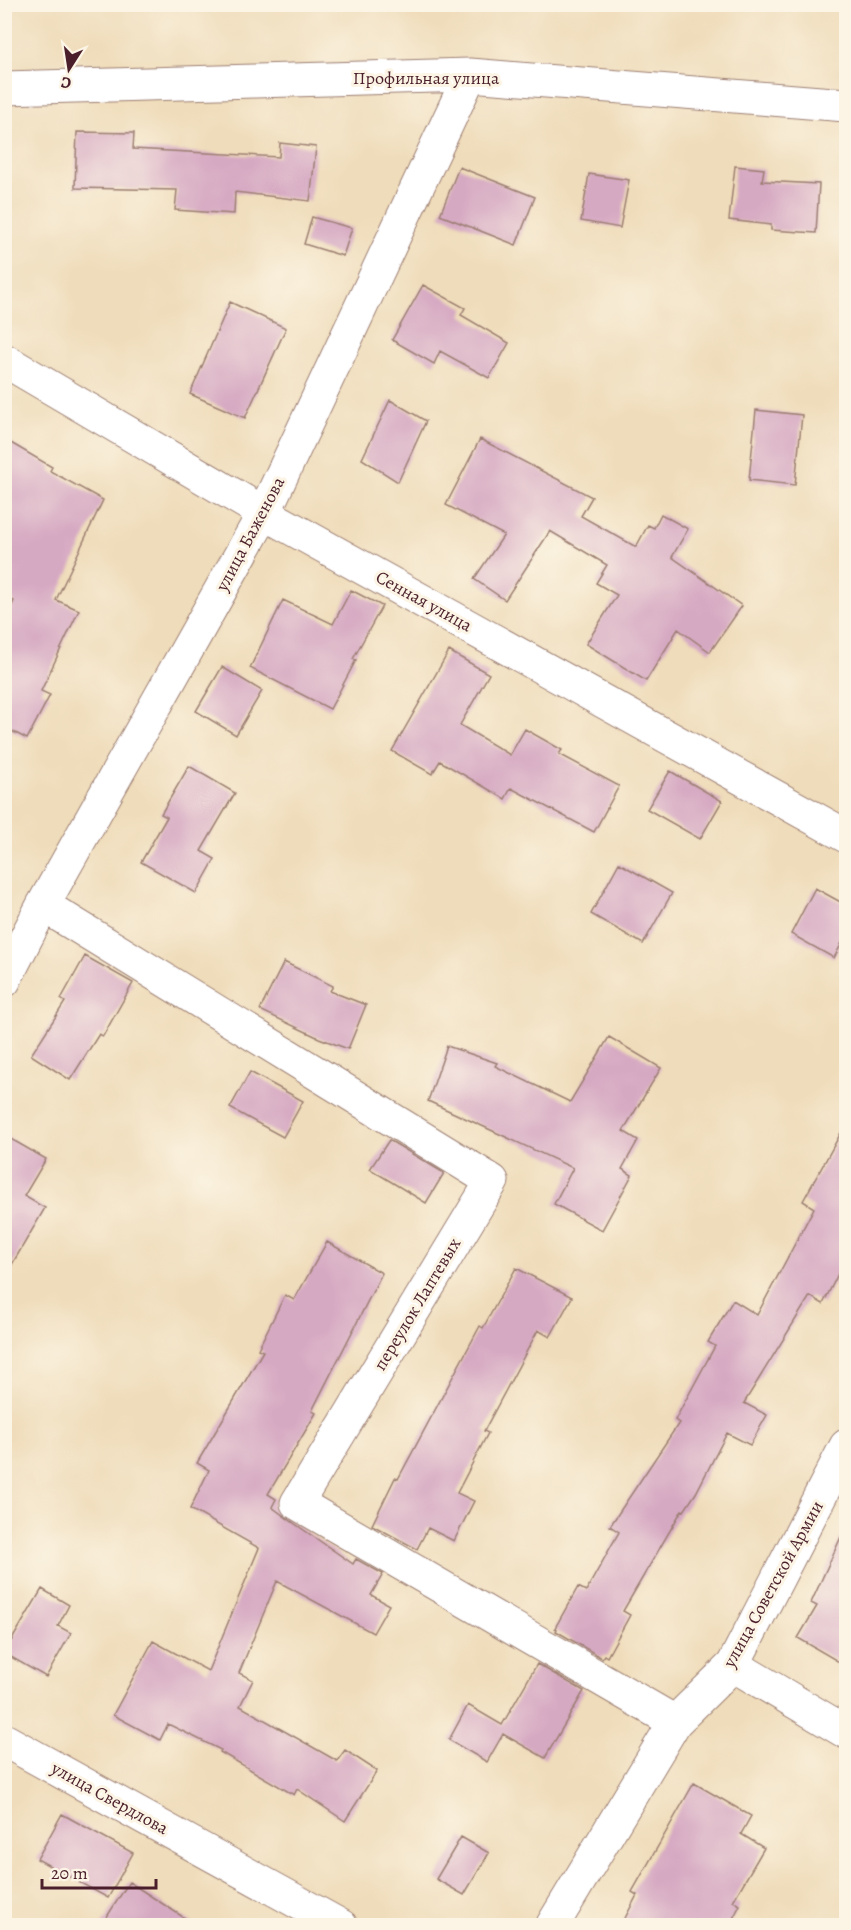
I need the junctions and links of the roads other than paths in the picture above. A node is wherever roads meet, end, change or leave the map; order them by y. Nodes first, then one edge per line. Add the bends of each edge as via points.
1 (470, 75) junction
2 (4, 88) edge
3 (846, 105) edge
4 (4, 360) edge
5 (264, 513) junction
6 (846, 836) edge
7 (43, 905) junction
8 (4, 981) edge
9 (846, 1446) edge
10 (733, 1665) junction
11 (675, 1722) junction
12 (846, 1731) edge
13 (4, 1740) edge
14 (341, 1926) edge
15 (552, 1926) edge

1 - 2 street, Профильная улица
1 - 3 street, Профильная улица
1 - 5 street, улица Баженова
4 - 5 street, Сенная улица
5 - 6 street, Сенная улица
5 - 7 street, улица Баженова
7 - 8 street, улица Баженова
7 - 11 street, переулок Лаптевых via 492,1181 297,1503
9 - 10 street, улица Советской Армии
10 - 11 street, улица Советской Армии
10 - 12 street
11 - 15 street, улица Советской Армии
13 - 14 street, улица Свердлова

